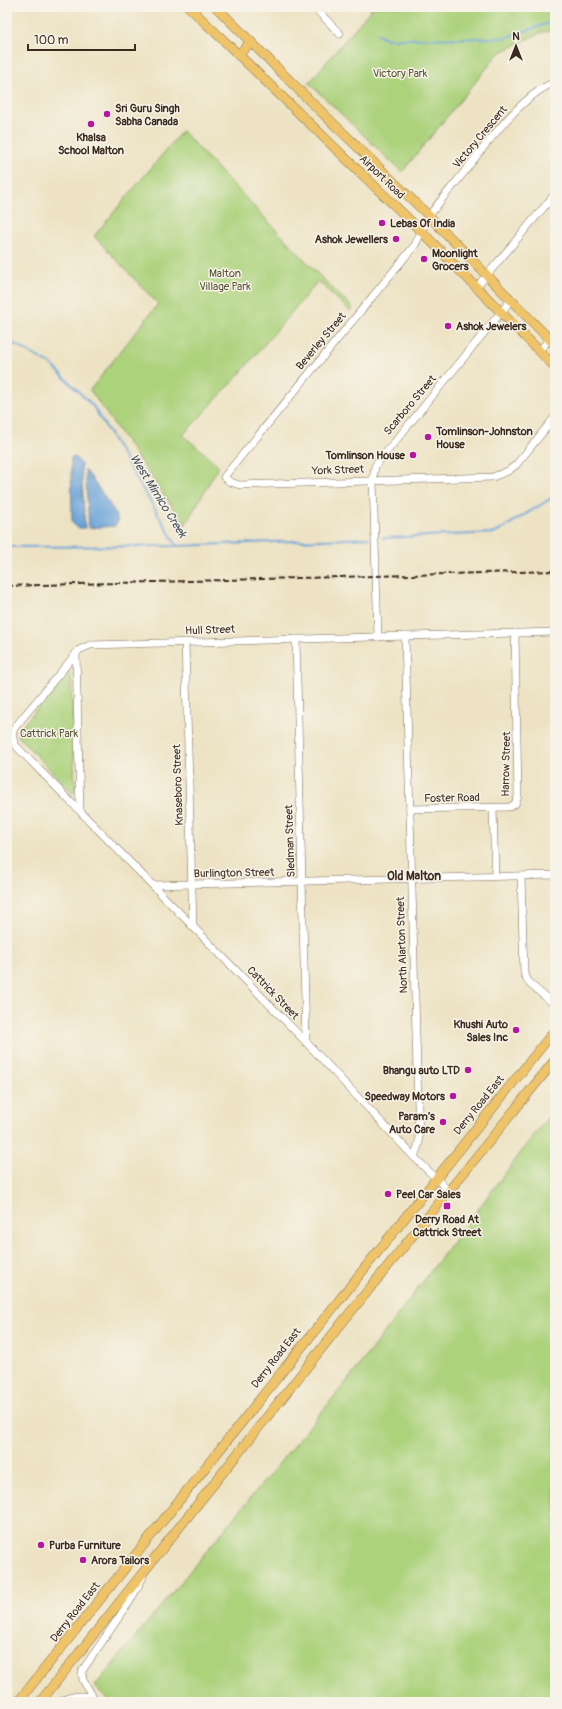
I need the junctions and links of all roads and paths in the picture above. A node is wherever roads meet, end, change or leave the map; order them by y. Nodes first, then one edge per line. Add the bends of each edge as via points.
1 (189, 7) edge
2 (216, 7) edge
3 (314, 7) edge
4 (340, 34) dead end
5 (250, 42) junction
6 (238, 55) junction
7 (555, 82) edge
8 (308, 100) junction
9 (300, 116) junction
10 (555, 194) edge
11 (429, 216) junction
12 (422, 232) junction
13 (488, 275) junction
14 (476, 288) junction
15 (511, 300) junction
16 (502, 312) junction
17 (553, 340) edge
18 (540, 351) junction
19 (555, 367) edge
20 (555, 417) edge
21 (224, 477) joint
22 (374, 480) junction
23 (555, 632) edge
24 (515, 633) junction
25 (405, 636) junction
26 (378, 637) junction
27 (296, 639) junction
28 (185, 642) junction
29 (76, 654) junction
30 (494, 808) junction
31 (410, 809) junction
32 (80, 810) junction
33 (555, 875) edge
34 (495, 876) junction
35 (521, 876) junction
36 (411, 878) junction
37 (302, 882) junction
38 (192, 884) junction
39 (153, 886) junction
40 (193, 927) junction
41 (555, 1005) edge
42 (555, 1030) edge
43 (306, 1042) junction
44 (555, 1060) edge
45 (414, 1157) junction
46 (436, 1178) junction
47 (449, 1191) junction
48 (394, 1230) junction
49 (408, 1242) junction
50 (152, 1561) junction
51 (69, 1638) junction
52 (82, 1650) junction
53 (96, 1700) edge
54 (18, 1702) edge
55 (40, 1702) edge
56 (60, 1702) edge

1 - 6 main road, Airport Road
2 - 5 main road, Airport Road
3 - 4 street
5 - 6 main road
5 - 8 main road, Airport Road
6 - 9 main road, Airport Road
7 - 11 street, Victory Crescent via 537,90 521,105
8 - 9 main road
8 - 11 main road, Airport Road
9 - 12 main road, Airport Road
10 - 13 street
11 - 12 street, Beverley Street
11 - 13 main road, Airport Road
12 - 14 main road, Airport Road
12 - 21 street, Beverley Street
13 - 14 street
13 - 15 main road, Airport Road
14 - 16 main road, Airport Road
15 - 16 street, Scarboro Street
15 - 17 main road, Airport Road
16 - 18 main road, Airport Road
16 - 22 street, Scarboro Street via 377,462
17 - 18 street
18 - 19 main road, Airport Road
20 - 22 street, York Street via 516,465 503,474 493,477
21 - 22 street, York Street via 240,485
22 - 26 street, Scarboro Street
23 - 24 street, Hull Street
24 - 25 street, Hull Street
24 - 30 street, Harrow Street via 518,796 515,804 510,807
25 - 26 street, Hull Street
25 - 31 street, North Alarton Street
26 - 27 street, Hull Street
27 - 28 street, Hull Street
27 - 37 street, Sledman Street
28 - 29 street, Hull Street via 90,645 82,647
28 - 38 street, Knaseboro Street
29 - 32 street
29 - 32 street, Hull Street via 15,727 12,736 16,746
30 - 31 street, Foster Road
30 - 34 street, Harrow Street
31 - 36 street, North Alarton Street
32 - 39 street, Cattrick Street
33 - 35 street, Burlington Street
34 - 35 street, Burlington Street
34 - 36 street, Burlington Street
35 - 41 street via 524,974 530,984
36 - 37 street, Burlington Street
36 - 45 street, North Alarton Street via 419,1143
37 - 38 street, Burlington Street
37 - 43 street, Sledman Street
38 - 39 street, Burlington Street
38 - 40 street, Knaseboro Street
39 - 40 street, Cattrick Street
40 - 43 street, Cattrick Street
42 - 46 main road, Derry Road East
43 - 45 street, Cattrick Street
44 - 47 main road
45 - 46 street, Cattrick Street
46 - 47 street, Cattrick Street
46 - 48 main road, Derry Road East
47 - 49 main road
48 - 49 main road
48 - 51 main road, Derry Road East
49 - 50 main road
50 - 52 main road
50 - 53 street via 130,1601 82,1671 82,1680
51 - 52 main road
51 - 54 main road, Derry Road East
52 - 55 main road
53 - 56 street via 77,1696

